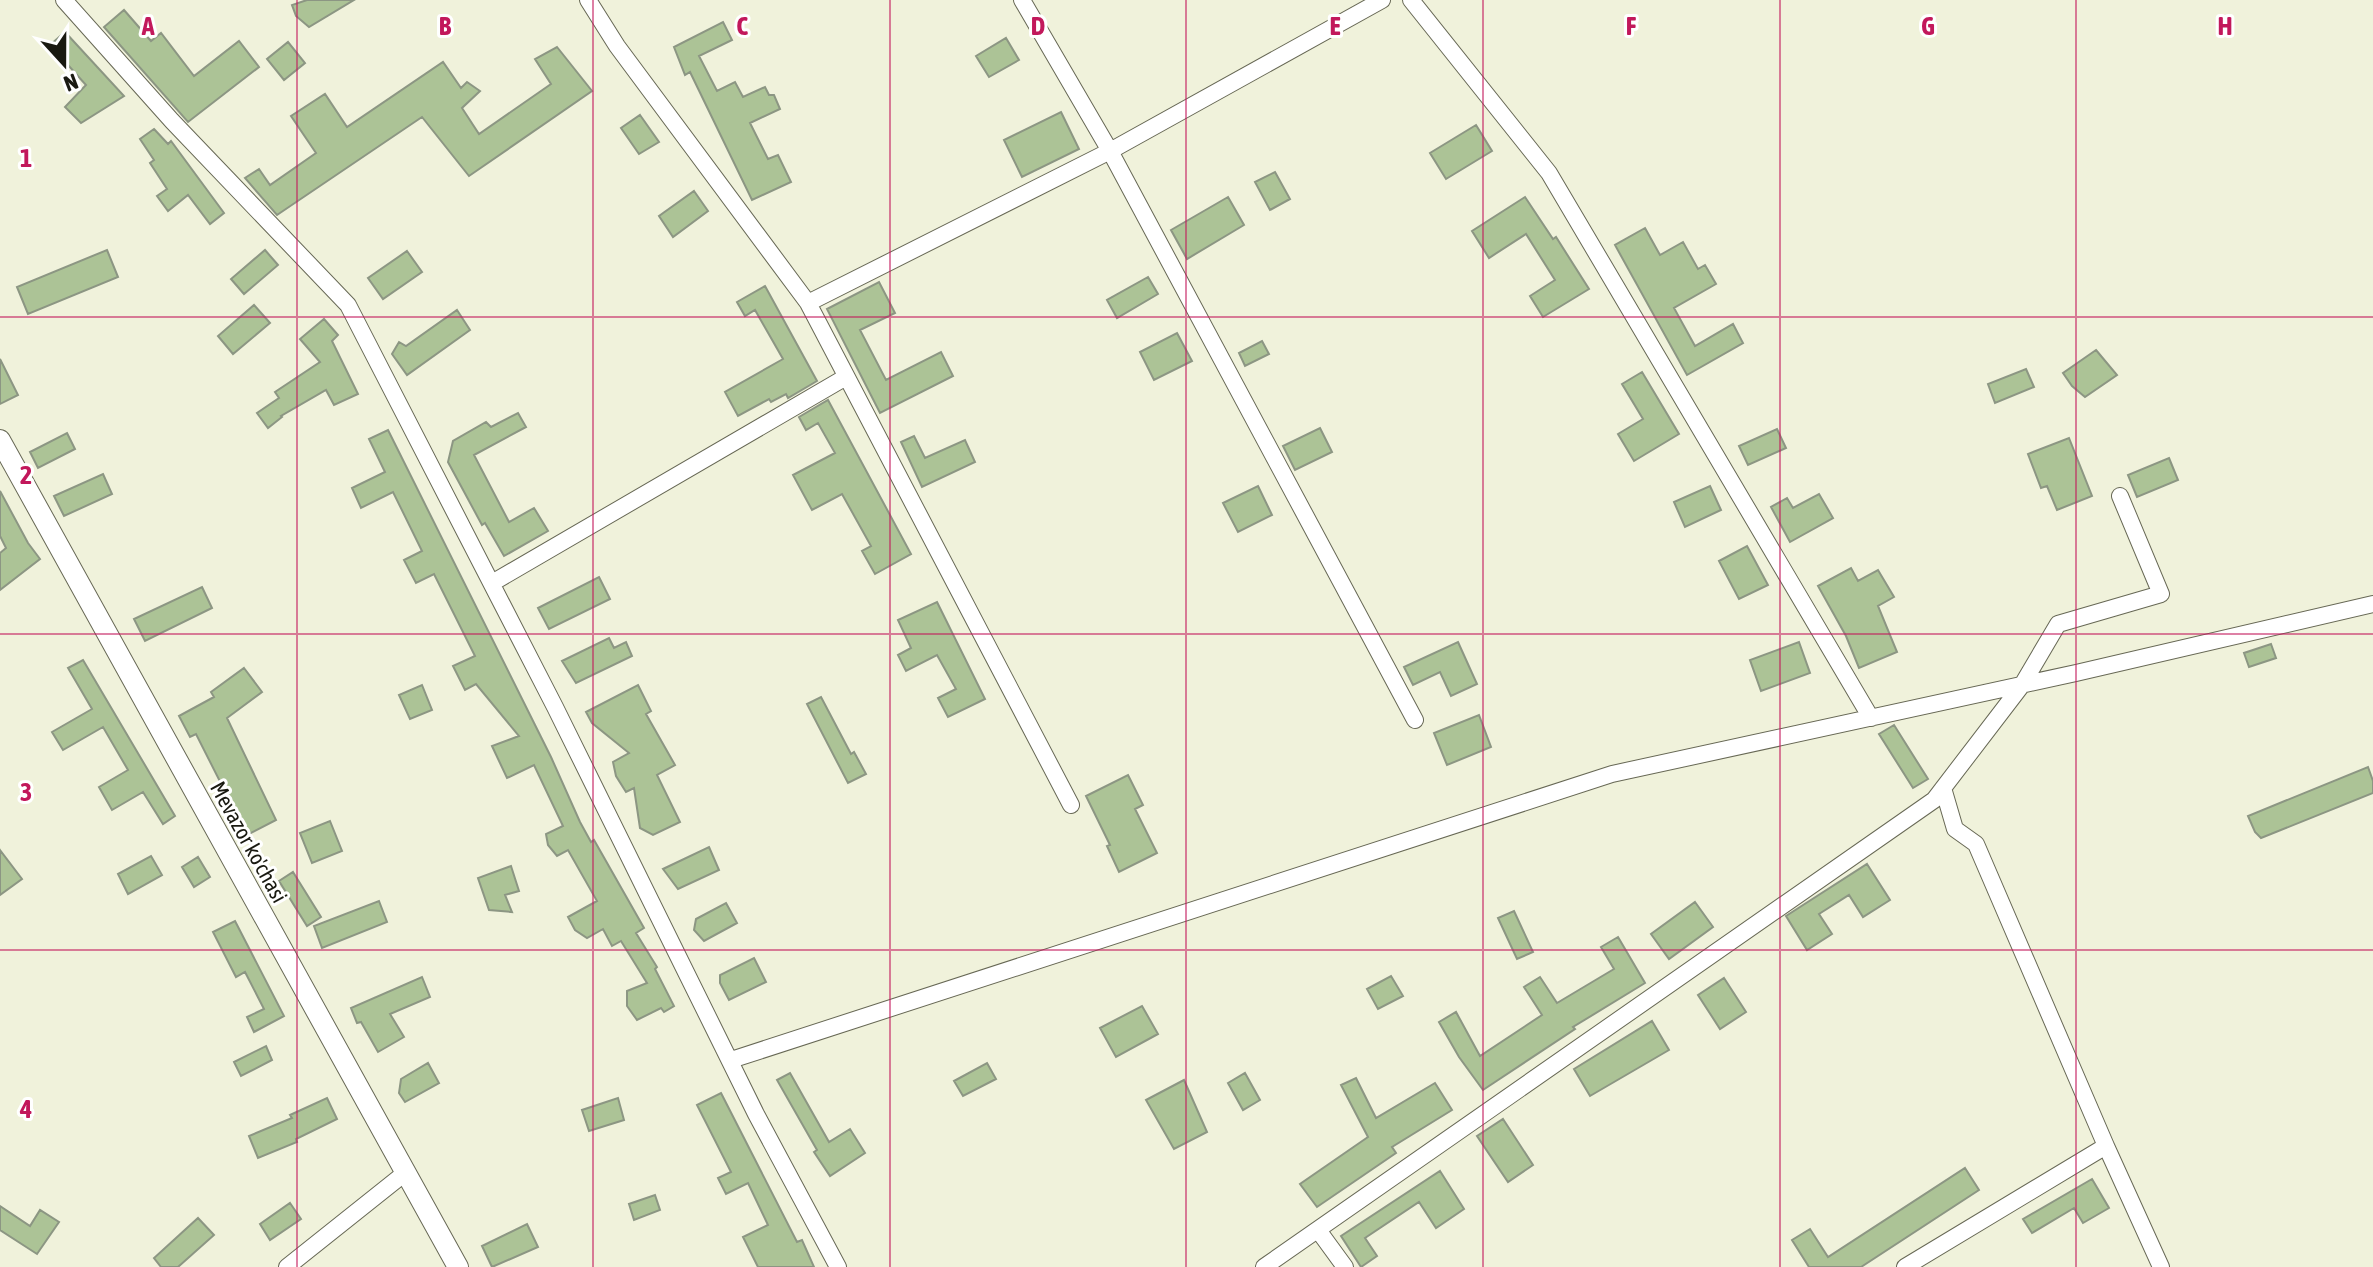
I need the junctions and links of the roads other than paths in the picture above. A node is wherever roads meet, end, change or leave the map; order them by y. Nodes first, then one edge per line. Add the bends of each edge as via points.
1 (64, 0) edge
2 (588, 0) edge
3 (1022, 0) edge
4 (1382, 0) edge
5 (1411, 0) edge
6 (1110, 151) junction
7 (808, 303) junction
8 (846, 377) junction
9 (0, 440) edge
10 (2120, 496) dead end
11 (492, 583) junction
12 (2373, 604) edge
13 (2022, 685) junction
14 (1871, 718) junction
15 (1415, 720) dead end
16 (1943, 788) junction
17 (1071, 805) dead end
18 (731, 1060) junction
19 (2106, 1146) junction
20 (405, 1173) junction
21 (1318, 1230) junction
22 (287, 1267) edge
23 (458, 1267) edge
24 (838, 1267) edge
25 (1264, 1267) edge
26 (1345, 1267) edge
27 (1905, 1267) edge
28 (2161, 1267) edge

1 - 11 street via 348,305
2 - 7 street
3 - 6 street
4 - 6 street
5 - 14 street via 1549,173
6 - 7 street
6 - 15 street
7 - 8 street
8 - 11 street
8 - 17 street
9 - 20 street, Mevazor ko'chasi
10 - 13 street via 2161,594 2058,624
11 - 18 street
12 - 13 street
13 - 14 street
13 - 16 street
14 - 18 street via 1612,774
16 - 19 street via 1955,829 1976,844
16 - 21 street via 1934,800
18 - 24 street
19 - 27 street
19 - 28 street
20 - 22 street
20 - 23 street, Mevazor ko'chasi
21 - 25 street
21 - 26 street

